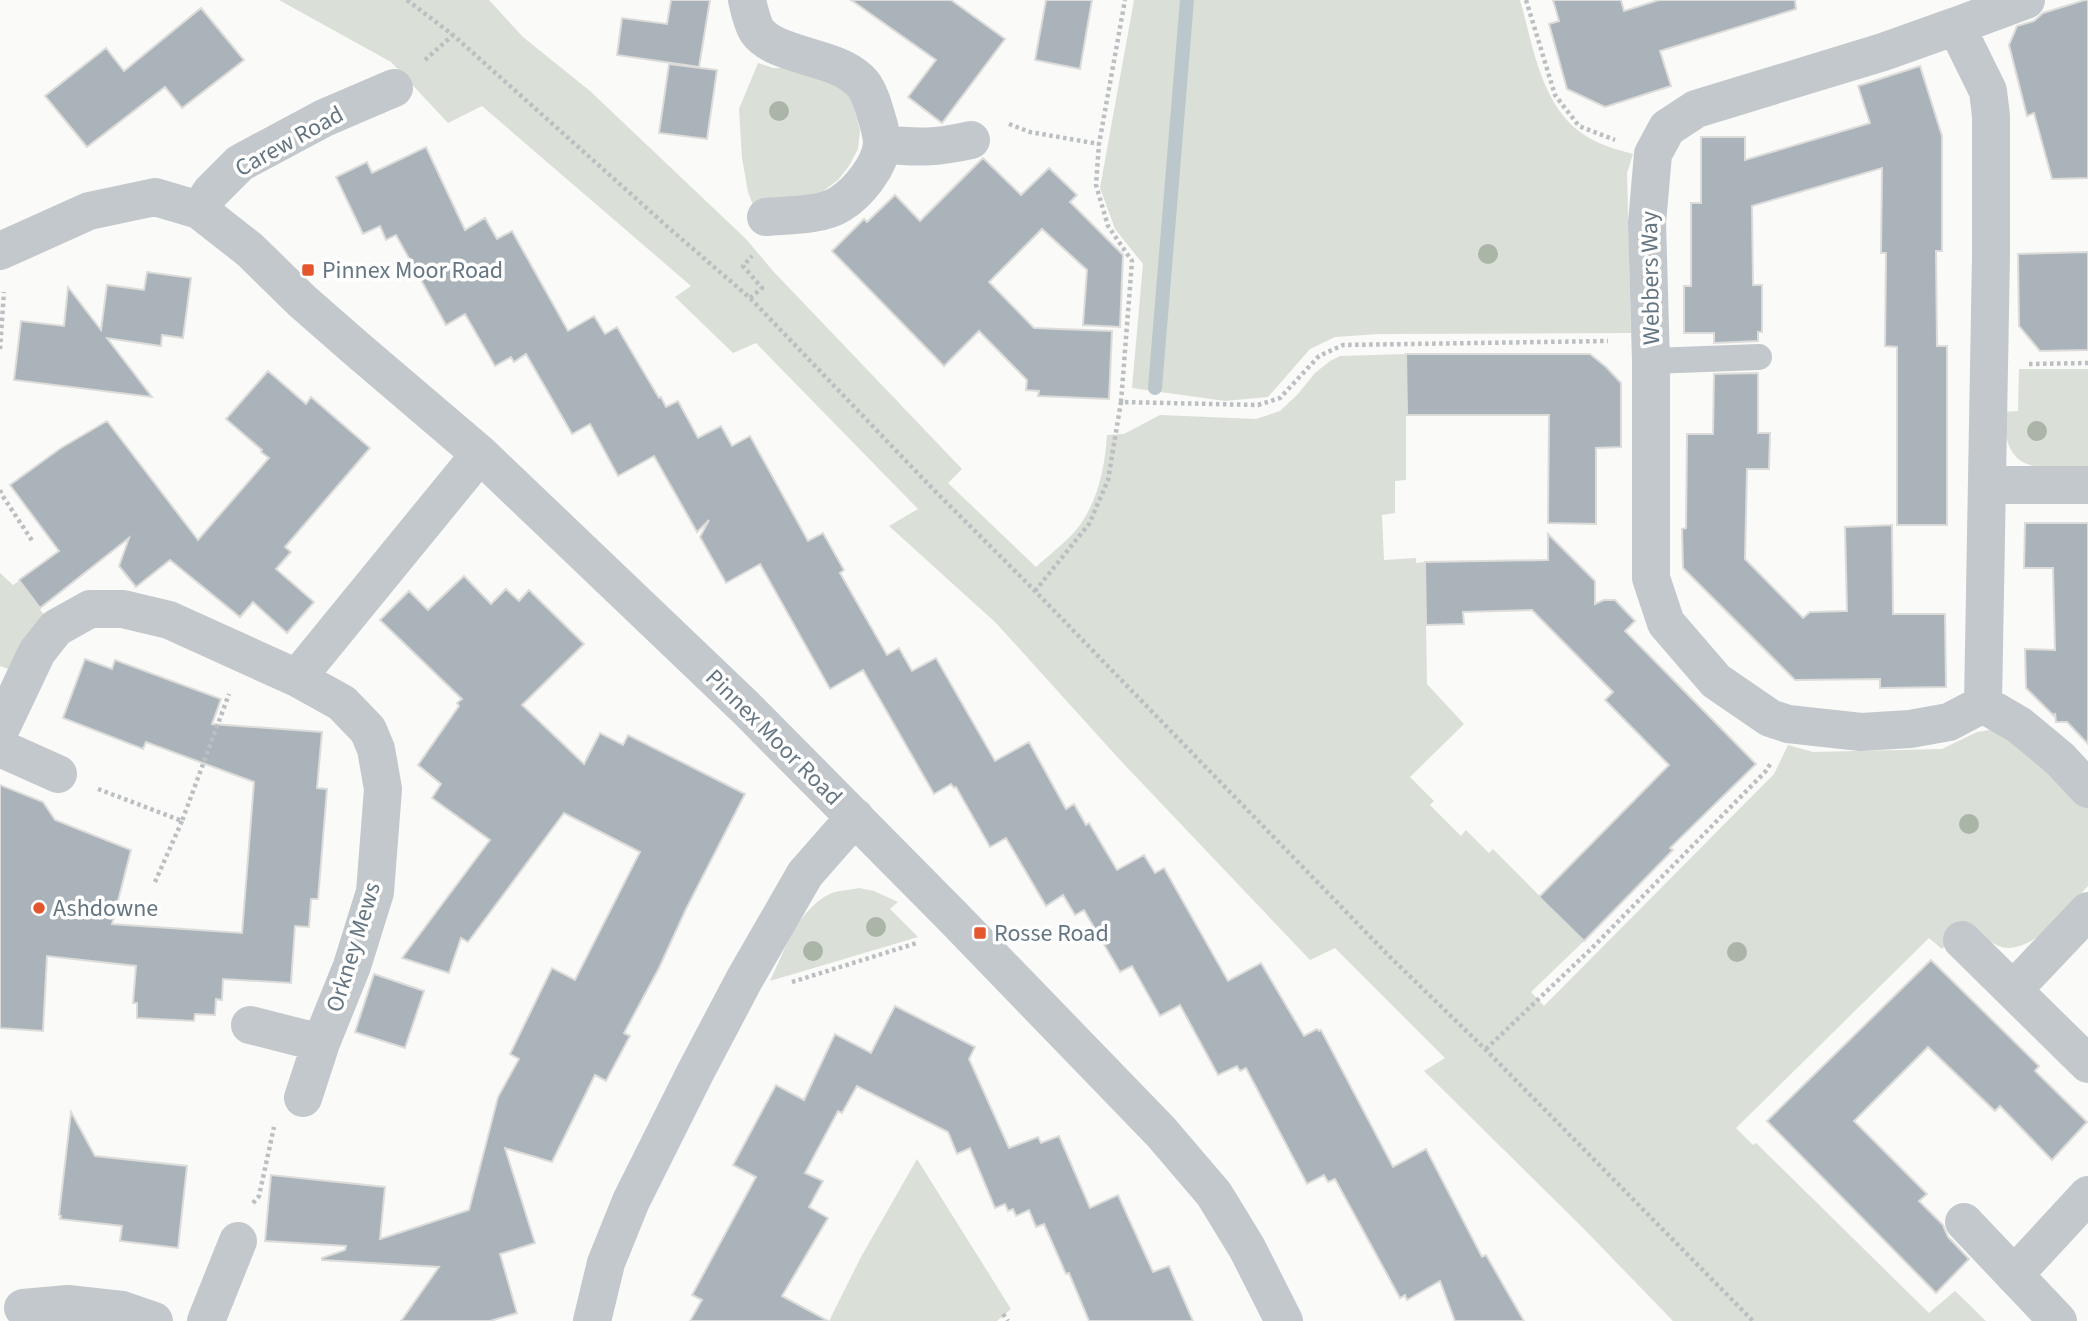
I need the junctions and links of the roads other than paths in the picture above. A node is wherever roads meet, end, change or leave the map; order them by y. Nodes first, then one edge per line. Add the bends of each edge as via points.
1 (747, 0) edge
2 (2026, 0) edge
3 (1956, 26) junction
4 (394, 88) dead end
5 (971, 140) dead end
6 (882, 144) junction
7 (199, 210) junction
8 (766, 217) dead end
9 (6, 249) edge
10 (1651, 351) junction
11 (1759, 357) dead end
12 (480, 454) junction
13 (1987, 485) junction
14 (2088, 485) edge
15 (297, 678) junction
16 (1983, 704) junction
17 (0, 730) edge
18 (0, 748) edge
19 (58, 774) road end
20 (2088, 789) edge
21 (855, 817) junction
22 (2088, 911) edge
23 (1962, 940) dead end
24 (2012, 990) junction
25 (250, 1025) dead end
26 (321, 1042) junction
27 (2088, 1064) edge
28 (303, 1098) road end
29 (2088, 1195) edge
30 (1964, 1222) dead end
31 (238, 1241) road end
32 (2014, 1275) junction
33 (23, 1308) dead end
34 (154, 1321) edge
35 (206, 1321) edge
36 (592, 1321) edge
37 (1284, 1321) edge
38 (2058, 1321) edge

1 - 6 street via 757,31 778,47 842,67 860,80 871,99
2 - 3 street, Webbers Way
3 - 10 street, Webbers Way via 1696,109 1667,128 1653,154 1647,223
3 - 13 street via 1988,91 1991,116
4 - 7 street, Carew Road via 324,118 240,163
5 - 6 street via 940,147
6 - 8 street via 861,188 838,206
7 - 9 street via 155,197 89,211
7 - 12 street, Pinnex Moor Road
10 - 11 lane
10 - 16 street, Webbers Way via 1651,578 1667,622 1716,681 1770,718 1861,732 1949,722
12 - 15 street
12 - 21 street, Pinnex Moor Road
13 - 14 street
13 - 16 street
15 - 17 street, Orkney Mews via 169,620 123,609 90,609 55,628 37,652
15 - 26 street, Orkney Mews via 342,704 368,730 383,789 375,891
16 - 20 street via 2020,725
18 - 19 street
21 - 36 street via 805,874 744,980 631,1201 607,1263
21 - 37 street, Pinnex Moor Road via 1161,1132 1214,1194
22 - 24 street
23 - 24 street
24 - 27 street
25 - 26 street, Orkney Mews
26 - 28 street, Orkney Mews
29 - 32 street
30 - 32 street
31 - 35 street
32 - 38 street
33 - 34 street via 68,1304 122,1311

